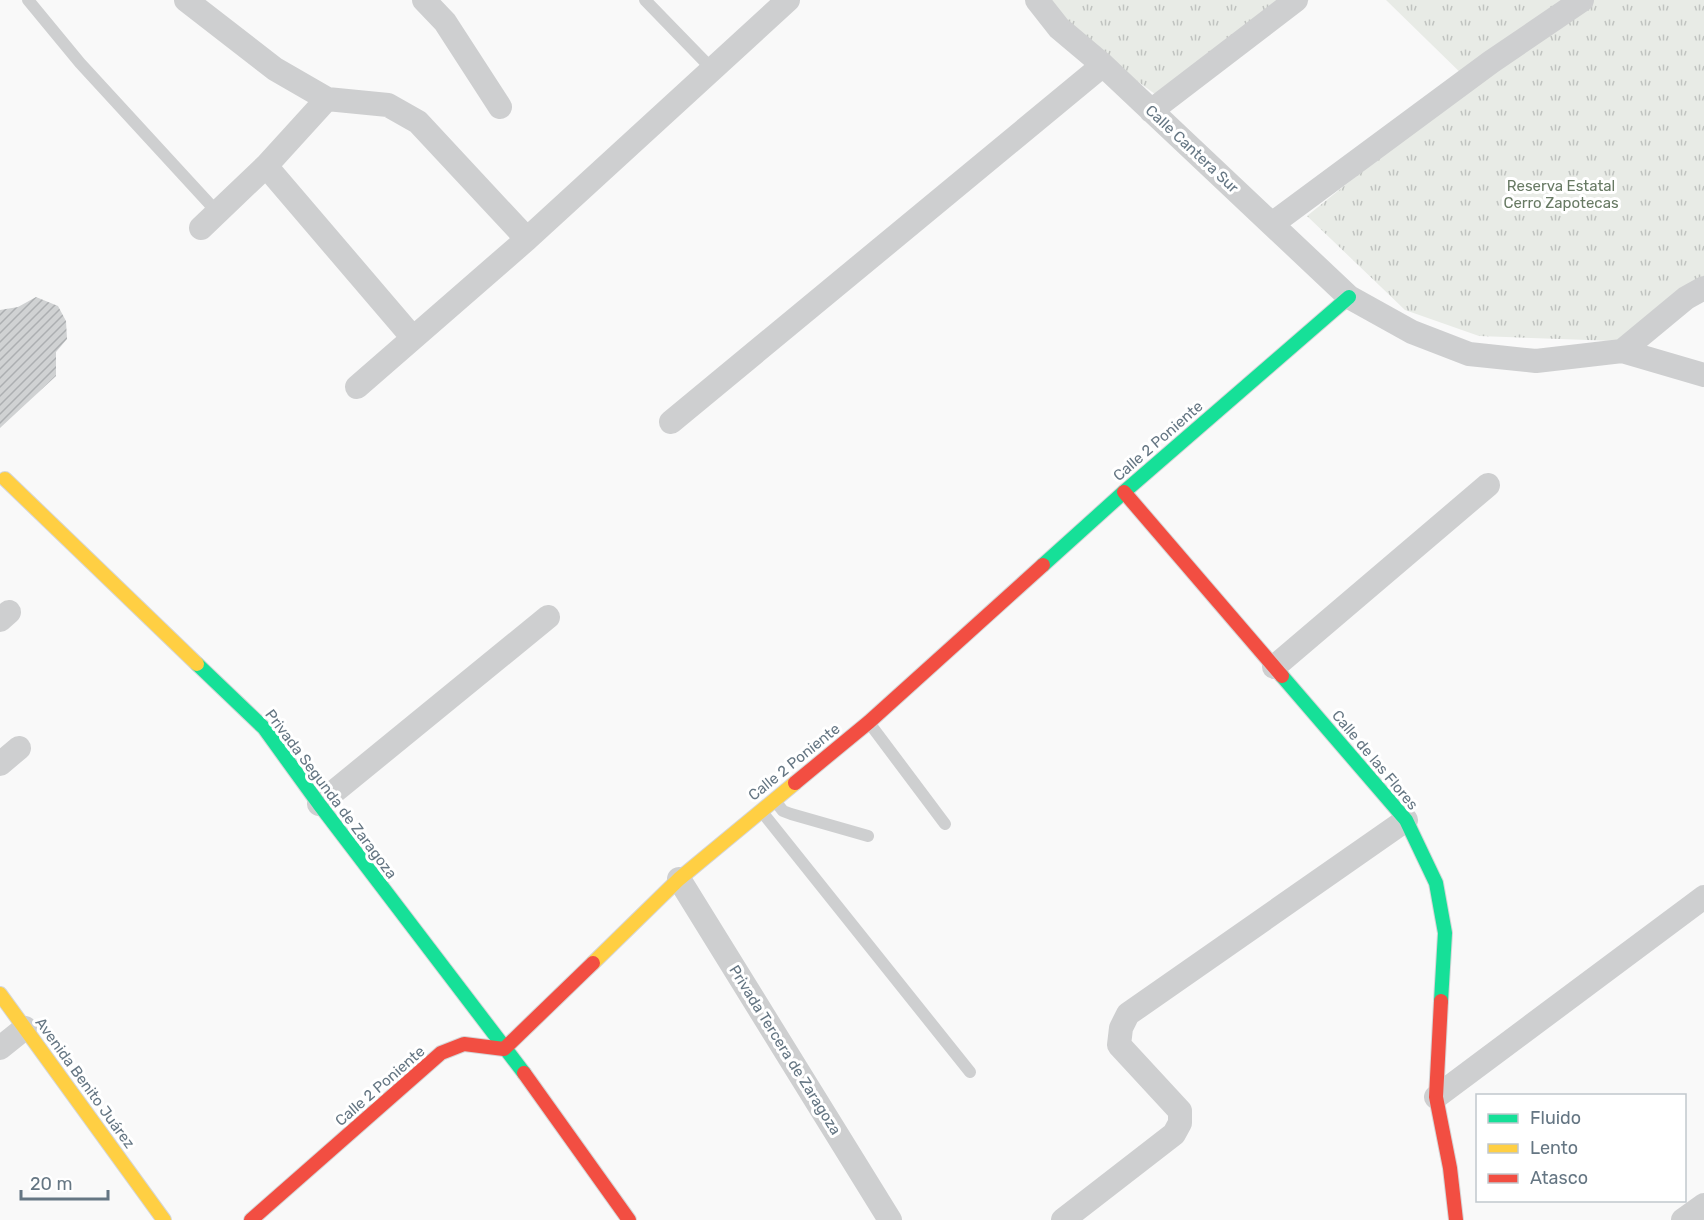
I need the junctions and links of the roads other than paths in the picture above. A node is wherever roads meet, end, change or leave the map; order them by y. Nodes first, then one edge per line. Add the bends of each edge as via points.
1 (28, 0) edge
2 (186, 0) edge
3 (424, 0) edge
4 (645, 0) edge
5 (788, 0) edge
6 (1038, 0) edge
7 (1296, 0) edge
8 (1582, 0) edge
9 (1102, 65) junction
10 (712, 69) junction
11 (327, 99) junction
12 (500, 108) dead end
13 (1151, 111) junction
14 (266, 166) junction
15 (209, 220) joint
16 (1272, 224) junction
17 (527, 239) junction
18 (1704, 288) edge
19 (1349, 297) junction
20 (412, 338) junction
21 (1622, 351) junction
22 (1704, 375) edge
23 (357, 387) dead end
24 (671, 422) dead end
25 (5, 479) dead end
26 (1488, 485) dead end
27 (1124, 492) junction
28 (548, 617) dead end
29 (1274, 668) junction
30 (869, 722) junction
31 (19, 748) dead end
32 (0, 764) edge
33 (775, 800) junction
34 (319, 804) junction
35 (761, 811) junction
36 (1406, 820) junction
37 (945, 824) dead end
38 (868, 836) dead end
39 (679, 879) junction
40 (1704, 897) edge
41 (0, 994) edge
42 (25, 1028) junction
43 (0, 1048) edge
44 (504, 1049) junction
45 (970, 1072) dead end
46 (1436, 1097) junction
47 (1704, 1205) edge
48 (164, 1220) edge
49 (251, 1220) edge
50 (629, 1220) edge
51 (890, 1220) edge
52 (1063, 1220) edge
53 (1456, 1220) edge
54 (1683, 1220) edge

1 - 15 lane
2 - 11 street via 276,69
3 - 12 street via 445,22
4 - 10 lane
5 - 10 street
6 - 9 street, Calle Cantera Sur via 1059,28
7 - 13 street
8 - 16 street via 1491,62
9 - 13 street, Calle Cantera Sur
9 - 24 street
10 - 17 street
11 - 14 street
11 - 17 street via 388,105 418,122
13 - 16 street, Calle Cantera Sur
14 - 15 street
14 - 20 street
16 - 19 street, Calle Cantera Sur
17 - 20 street
18 - 21 street via 1686,298
19 - 21 street, Calle Cantera Sur via 1412,332 1468,354 1536,361
19 - 27 street, Calle 2 Poniente
20 - 23 street
21 - 22 street
25 - 34 street, Privada Segunda de Zaragoza via 264,728
26 - 29 street
27 - 29 street, Calle de las Flores
27 - 30 street, Calle 2 Poniente
28 - 34 street
29 - 36 street, Calle de las Flores
30 - 33 street, Calle 2 Poniente
30 - 37 lane
31 - 32 street
33 - 35 street, Calle 2 Poniente
33 - 38 lane via 783,811
34 - 44 street, Privada Segunda de Zaragoza
35 - 39 street, Calle 2 Poniente
35 - 45 lane
36 - 46 street, Calle de las Flores via 1436,883 1445,933
36 - 52 street via 1128,1014 1119,1045 1180,1111 1180,1123 1174,1134
39 - 44 street, Calle 2 Poniente
39 - 51 street, Privada Tercera de Zaragoza
40 - 46 street
41 - 42 street, Avenida Benito Juárez
42 - 43 street
42 - 48 street, Avenida Benito Juárez
44 - 49 street, Calle 2 Poniente via 464,1044 441,1053
44 - 50 street, Privada Segunda de Zaragoza
46 - 53 street, Calle de las Flores
47 - 54 street

